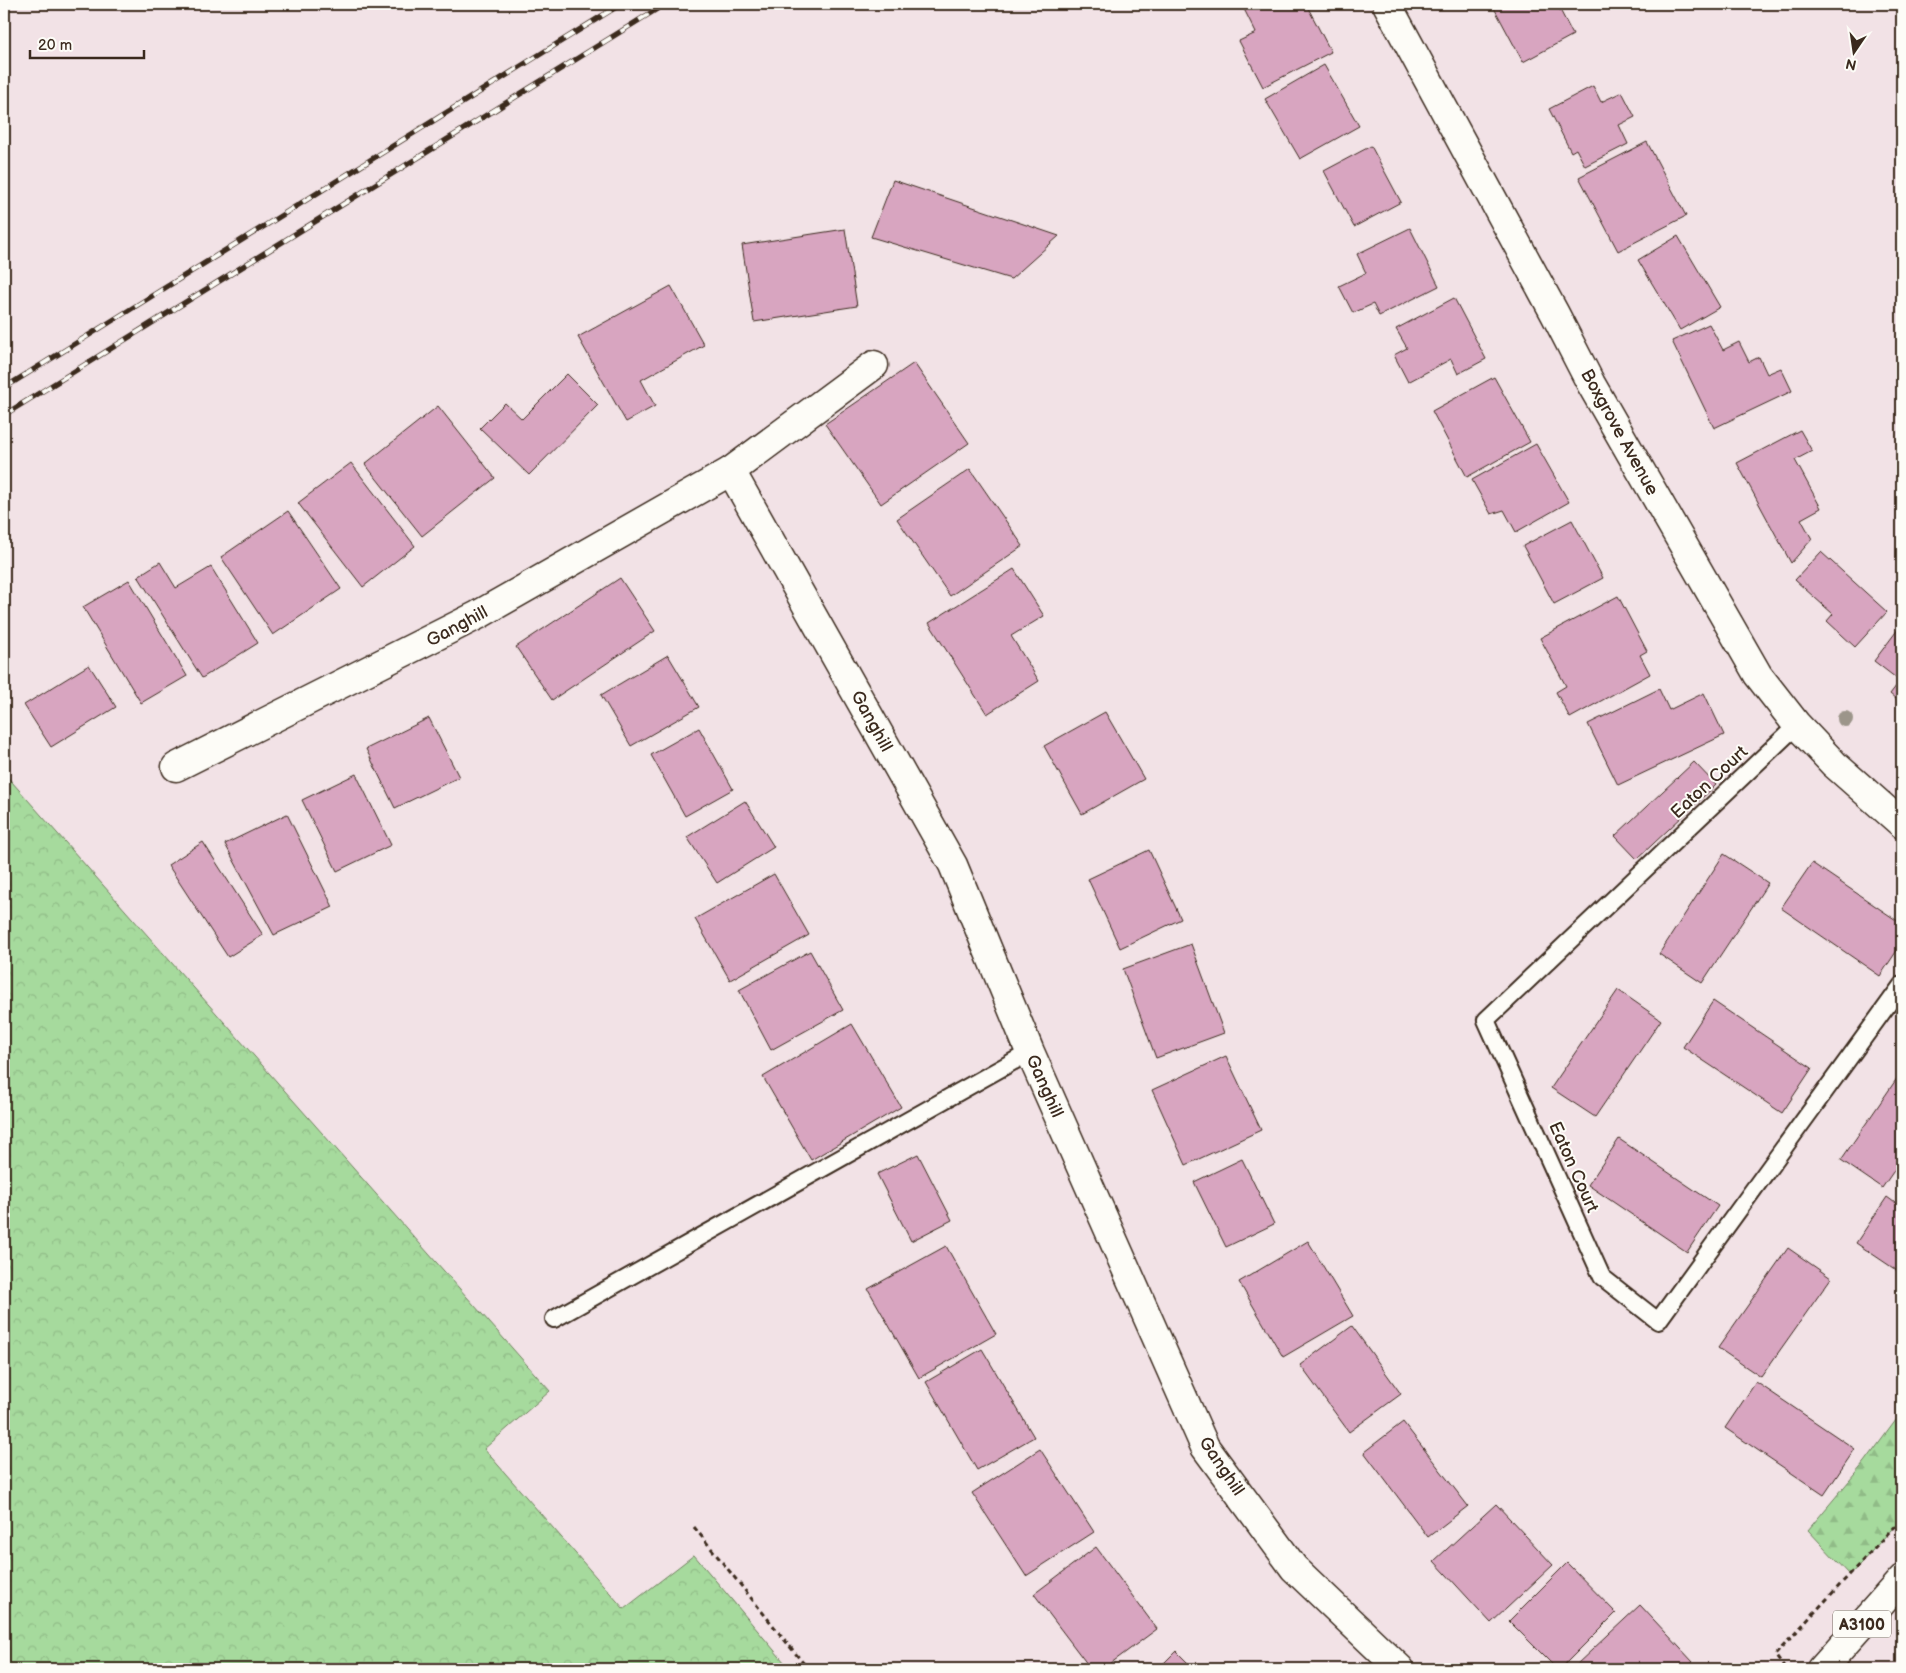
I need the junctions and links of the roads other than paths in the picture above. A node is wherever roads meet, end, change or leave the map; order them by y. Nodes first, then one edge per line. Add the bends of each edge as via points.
1 (1387, 4) edge
2 (874, 365) dead end
3 (730, 471) junction
4 (1797, 725) junction
5 (176, 767) dead end
6 (1902, 824) edge
7 (1902, 985) edge
8 (1030, 1052) junction
9 (554, 1319) dead end
10 (1902, 1579) edge
11 (1400, 1669) edge
12 (1822, 1669) edge

1 - 4 street, Boxgrove Avenue via 1596,392 1758,675
2 - 3 street, Ganghill
3 - 5 street, Ganghill via 478,615
3 - 8 street, Ganghill via 953,866
4 - 6 street, Boxgrove Avenue via 1834,764
4 - 7 lane, Eaton Court via 1486,1020 1602,1277 1658,1321
8 - 9 lane
8 - 11 street, Ganghill via 1205,1447 1294,1568
10 - 12 street, A3100

